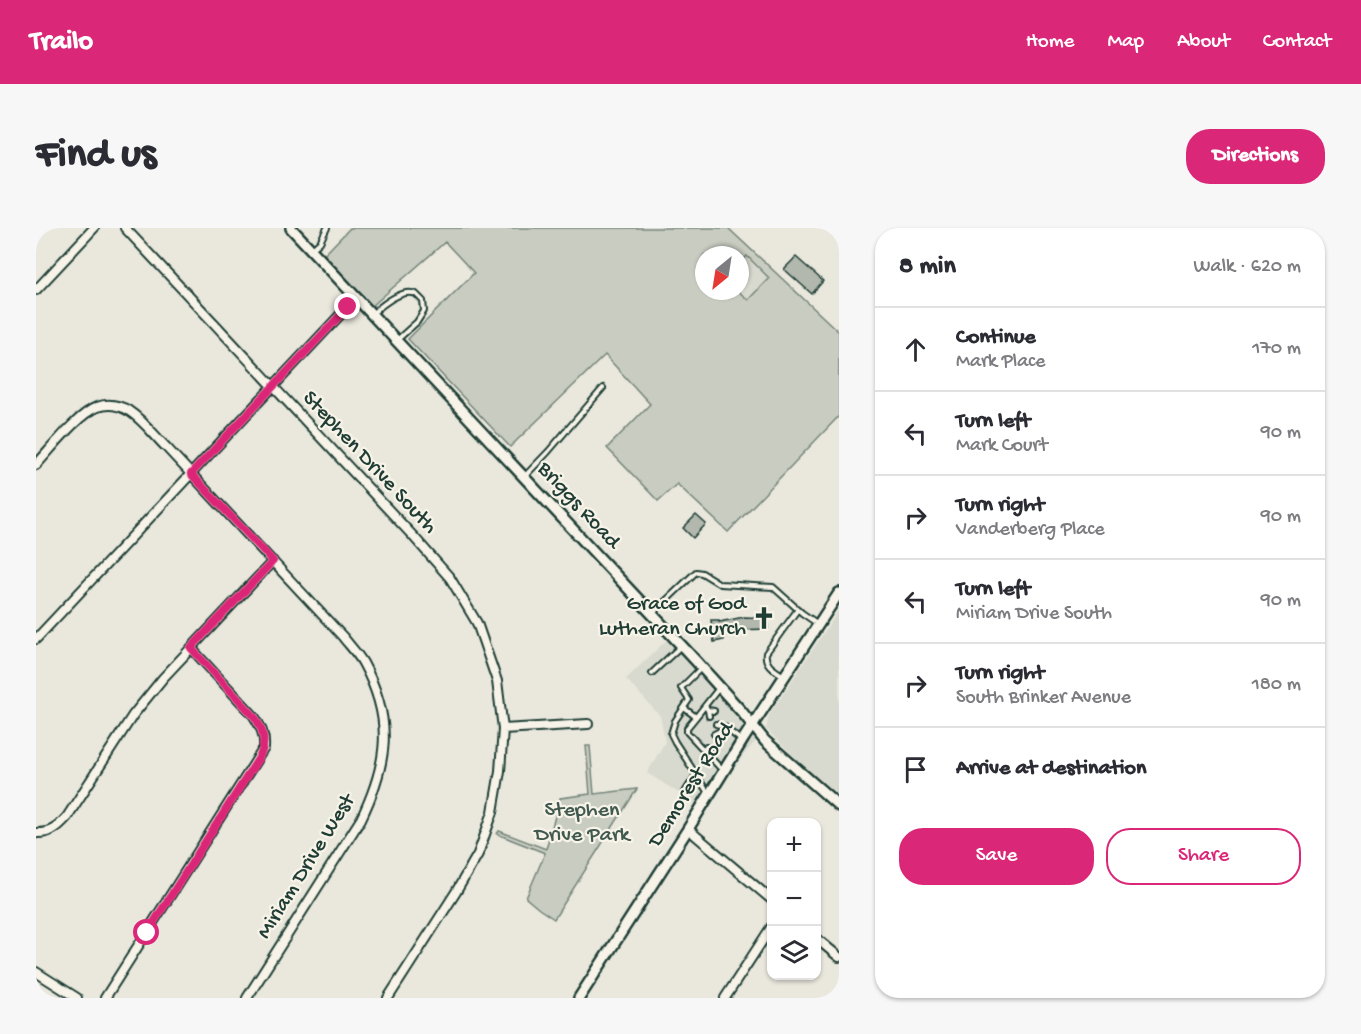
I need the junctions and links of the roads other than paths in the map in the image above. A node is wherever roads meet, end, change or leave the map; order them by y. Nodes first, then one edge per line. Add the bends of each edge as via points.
1 (94, 228) edge
2 (125, 228) edge
3 (291, 228) edge
4 (327, 228) edge
5 (312, 250) junction
6 (36, 290) edge
7 (356, 298) junction
8 (372, 314) junction
9 (396, 340) junction
10 (273, 387) junction
11 (603, 388) dead end
12 (36, 465) edge
13 (191, 474) junction
14 (524, 477) junction
15 (273, 561) junction
16 (839, 593) edge
17 (798, 609) junction
18 (652, 614) junction
19 (819, 625) junction
20 (36, 639) edge
21 (681, 645) junction
22 (191, 648) junction
23 (701, 667) junction
24 (652, 673) dead end
25 (785, 676) junction
26 (720, 687) junction
27 (684, 708) junction
28 (706, 708) junction
29 (714, 711) dead end
30 (709, 716) dead end
31 (696, 717) junction
32 (722, 720) dead end
33 (588, 724) dead end
34 (717, 724) dead end
35 (753, 725) junction
36 (723, 726) junction
37 (503, 729) junction
38 (720, 731) junction
39 (714, 734) dead end
40 (720, 738) dead end
41 (742, 741) junction
42 (706, 747) dead end
43 (709, 752) junction
44 (723, 772) junction
45 (696, 775) junction
46 (685, 792) dead end
47 (709, 795) junction
48 (839, 806) edge
49 (688, 829) junction
50 (40, 833) edge
51 (767, 897) edge
52 (767, 932) edge
53 (821, 942) edge
54 (839, 957) edge
55 (36, 972) edge
56 (77, 998) edge
57 (105, 998) edge
58 (247, 998) edge
59 (388, 998) edge
60 (579, 998) edge
61 (725, 998) edge

1 - 6 street
2 - 10 street, Stephen Drive South
3 - 5 street, Briggs Road
4 - 5 lane
5 - 7 street, Briggs Road
7 - 8 street, Briggs Road
7 - 10 street
8 - 9 street, Briggs Road
8 - 9 lane via 406,292 423,301 424,311 417,322
9 - 14 street, Briggs Road
10 - 13 street
10 - 37 street, Stephen Drive South via 450,578 477,623 497,681
11 - 14 lane
12 - 13 street, Miriam Drive West via 79,418 96,407 114,405 146,425
13 - 15 street, Miriam Drive West
13 - 20 street
14 - 18 street, Briggs Road
15 - 22 street
15 - 58 street, Miriam Drive West via 362,661 381,712 384,740 377,782 361,819
16 - 19 street, Demorest Road
17 - 18 lane via 773,587 720,584 696,573
17 - 19 lane
17 - 25 lane via 766,653 768,665
18 - 21 street, Briggs Road
19 - 25 street, Demorest Road
21 - 23 street, Briggs Road
21 - 24 lane
22 - 50 street via 133,715 67,817 57,828
22 - 57 street via 254,716 261,727 264,748
23 - 26 street, Briggs Road
23 - 27 lane via 681,688 689,700
25 - 35 street, Demorest Road
26 - 28 lane
26 - 35 street, Briggs Road
27 - 31 lane
27 - 45 lane via 671,734
28 - 29 lane
28 - 30 lane
28 - 31 lane
31 - 43 lane via 686,730
32 - 36 lane
33 - 37 street
34 - 36 lane
35 - 41 street, Demorest Road
35 - 48 street, Briggs Road via 765,741
36 - 38 lane
36 - 41 lane
37 - 59 street, Stephen Drive South via 494,812 478,855
38 - 39 lane
38 - 40 lane
41 - 44 street, Demorest Road
42 - 43 lane
43 - 44 lane
44 - 47 street, Demorest Road
45 - 46 lane
45 - 47 lane
47 - 49 street, Demorest Road
49 - 51 street
49 - 60 street, Demorest Road
52 - 61 street
53 - 54 street
55 - 56 street

